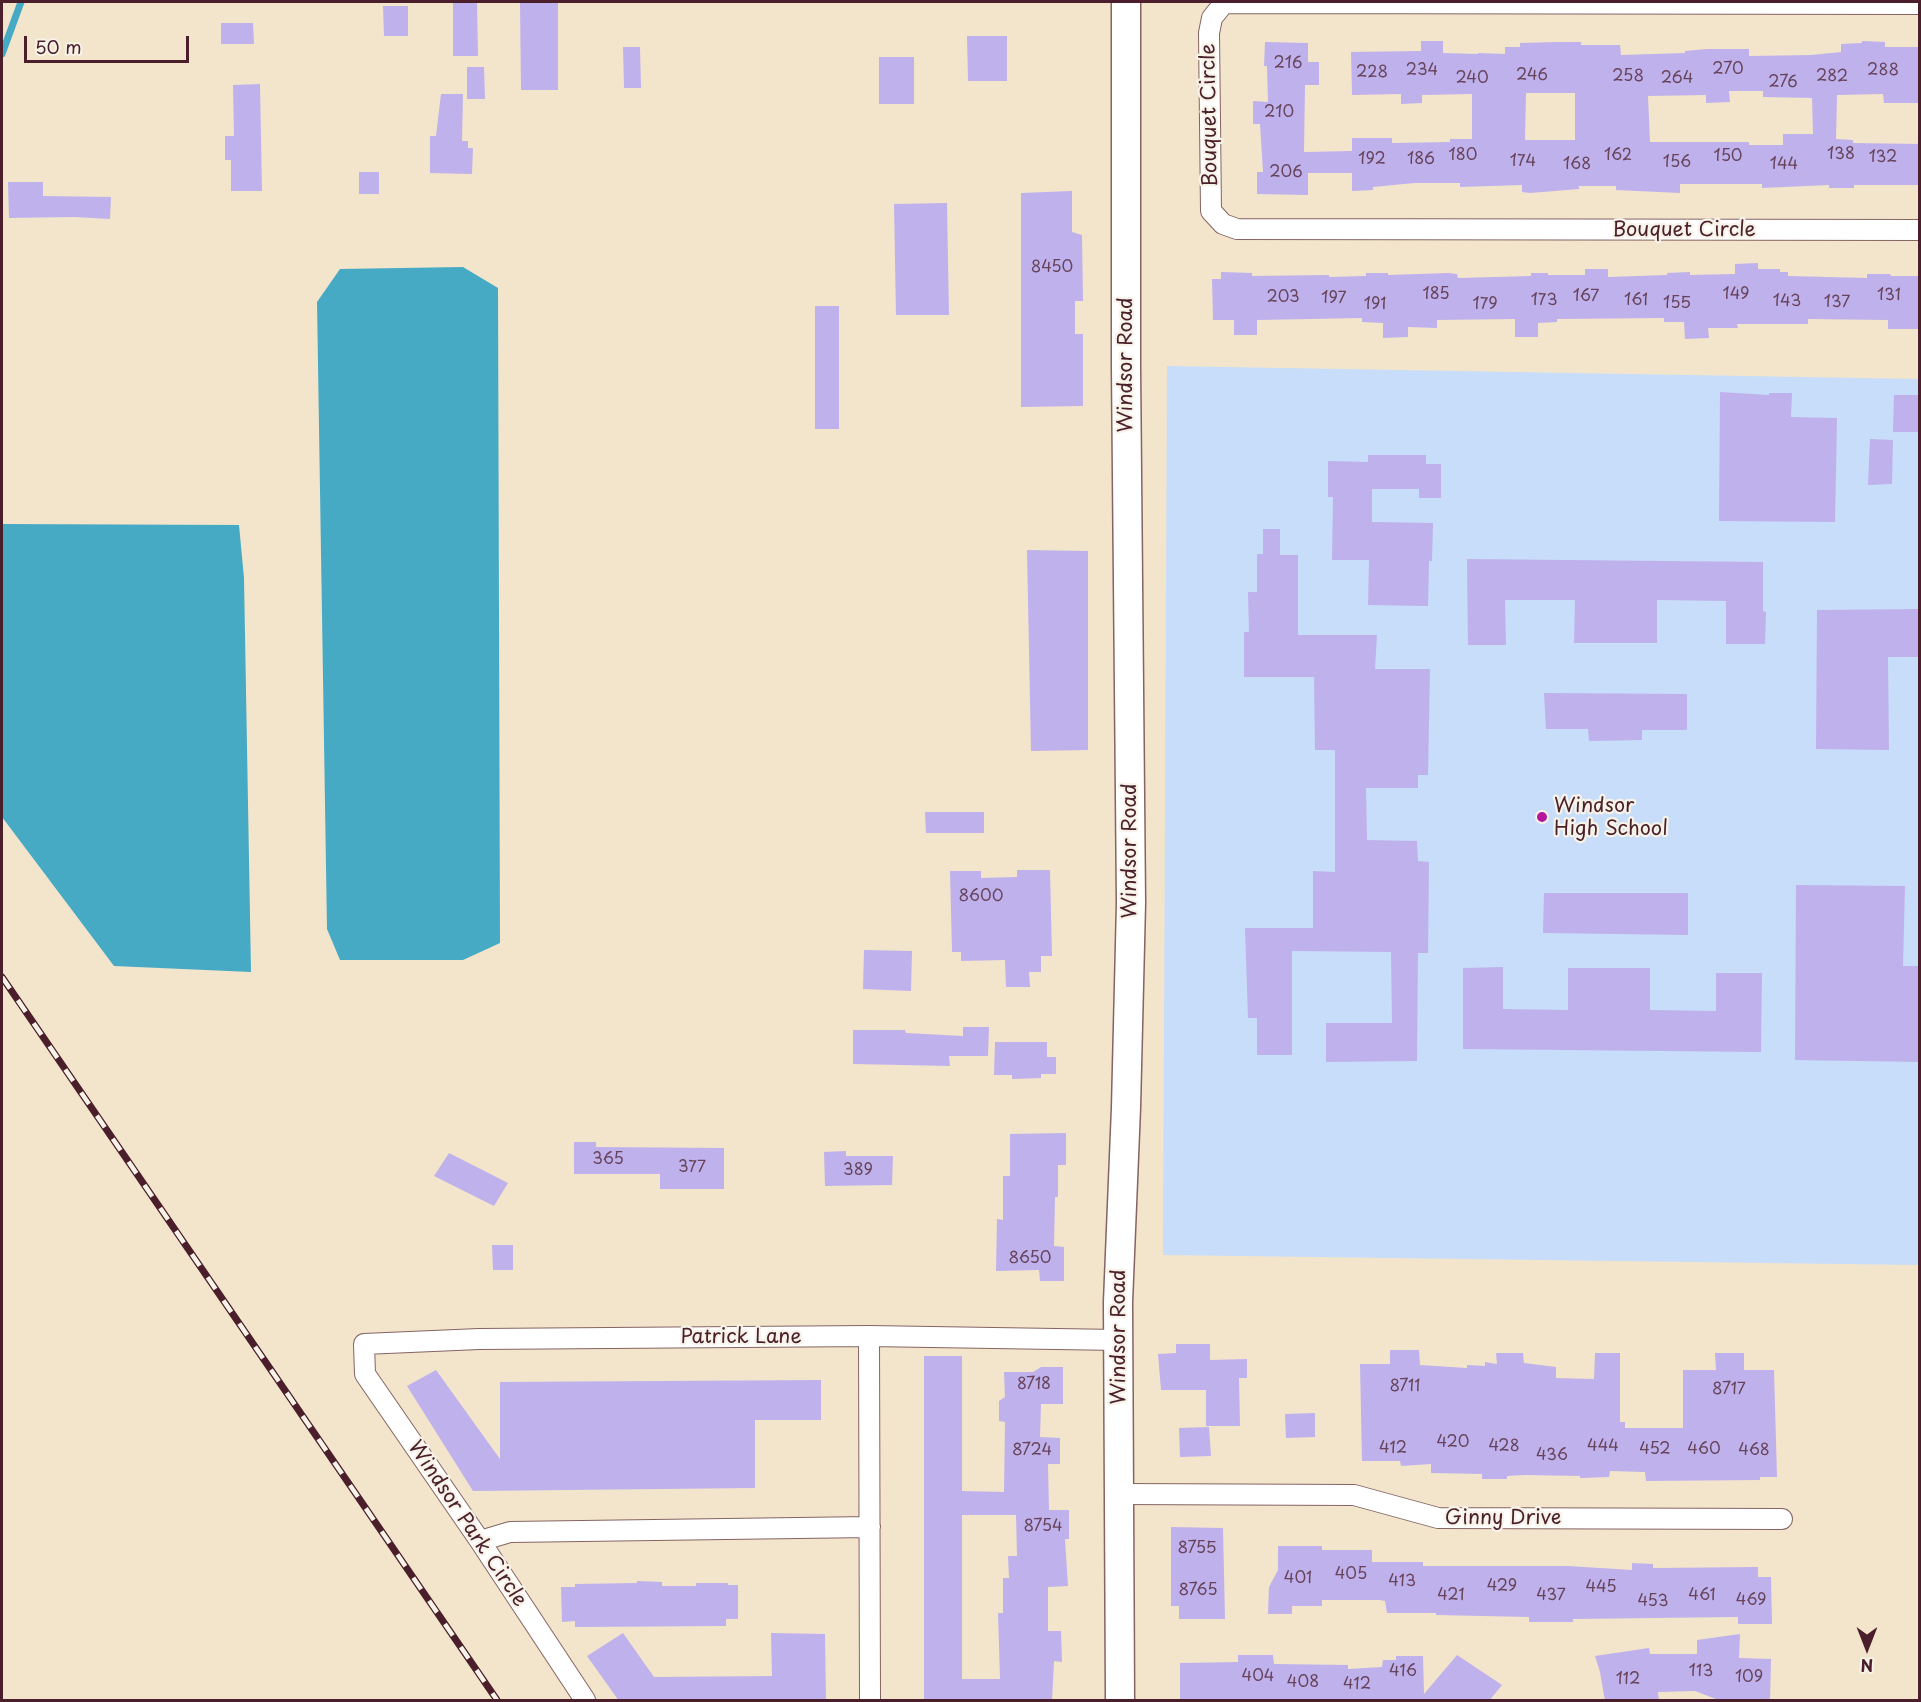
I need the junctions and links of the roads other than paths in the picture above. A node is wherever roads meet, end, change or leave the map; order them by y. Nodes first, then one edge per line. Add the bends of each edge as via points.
1 (1126, 2) edge
2 (1920, 4) edge
3 (1920, 230) edge
4 (869, 1335) junction
5 (1118, 1340) junction
6 (364, 1344) joint
7 (1120, 1494) junction
8 (1782, 1519) dead end
9 (870, 1527) junction
10 (480, 1540) junction
11 (585, 1701) edge
12 (870, 1701) edge
13 (1120, 1701) edge

1 - 5 main road, Windsor Road via 1131,903
2 - 3 street, Bouquet Circle via 1224,3 1212,18 1209,33 1211,211 1223,224 1237,229
4 - 5 street, Patrick Lane
4 - 6 street, Patrick Lane
4 - 9 street
5 - 7 main road, Windsor Road
6 - 10 street, Windsor Park Circle via 365,1374
7 - 8 street, Ginny Drive via 1354,1495 1438,1518
7 - 13 main road, Windsor Road
9 - 10 street via 510,1532
9 - 12 street
10 - 11 street, Windsor Park Circle

